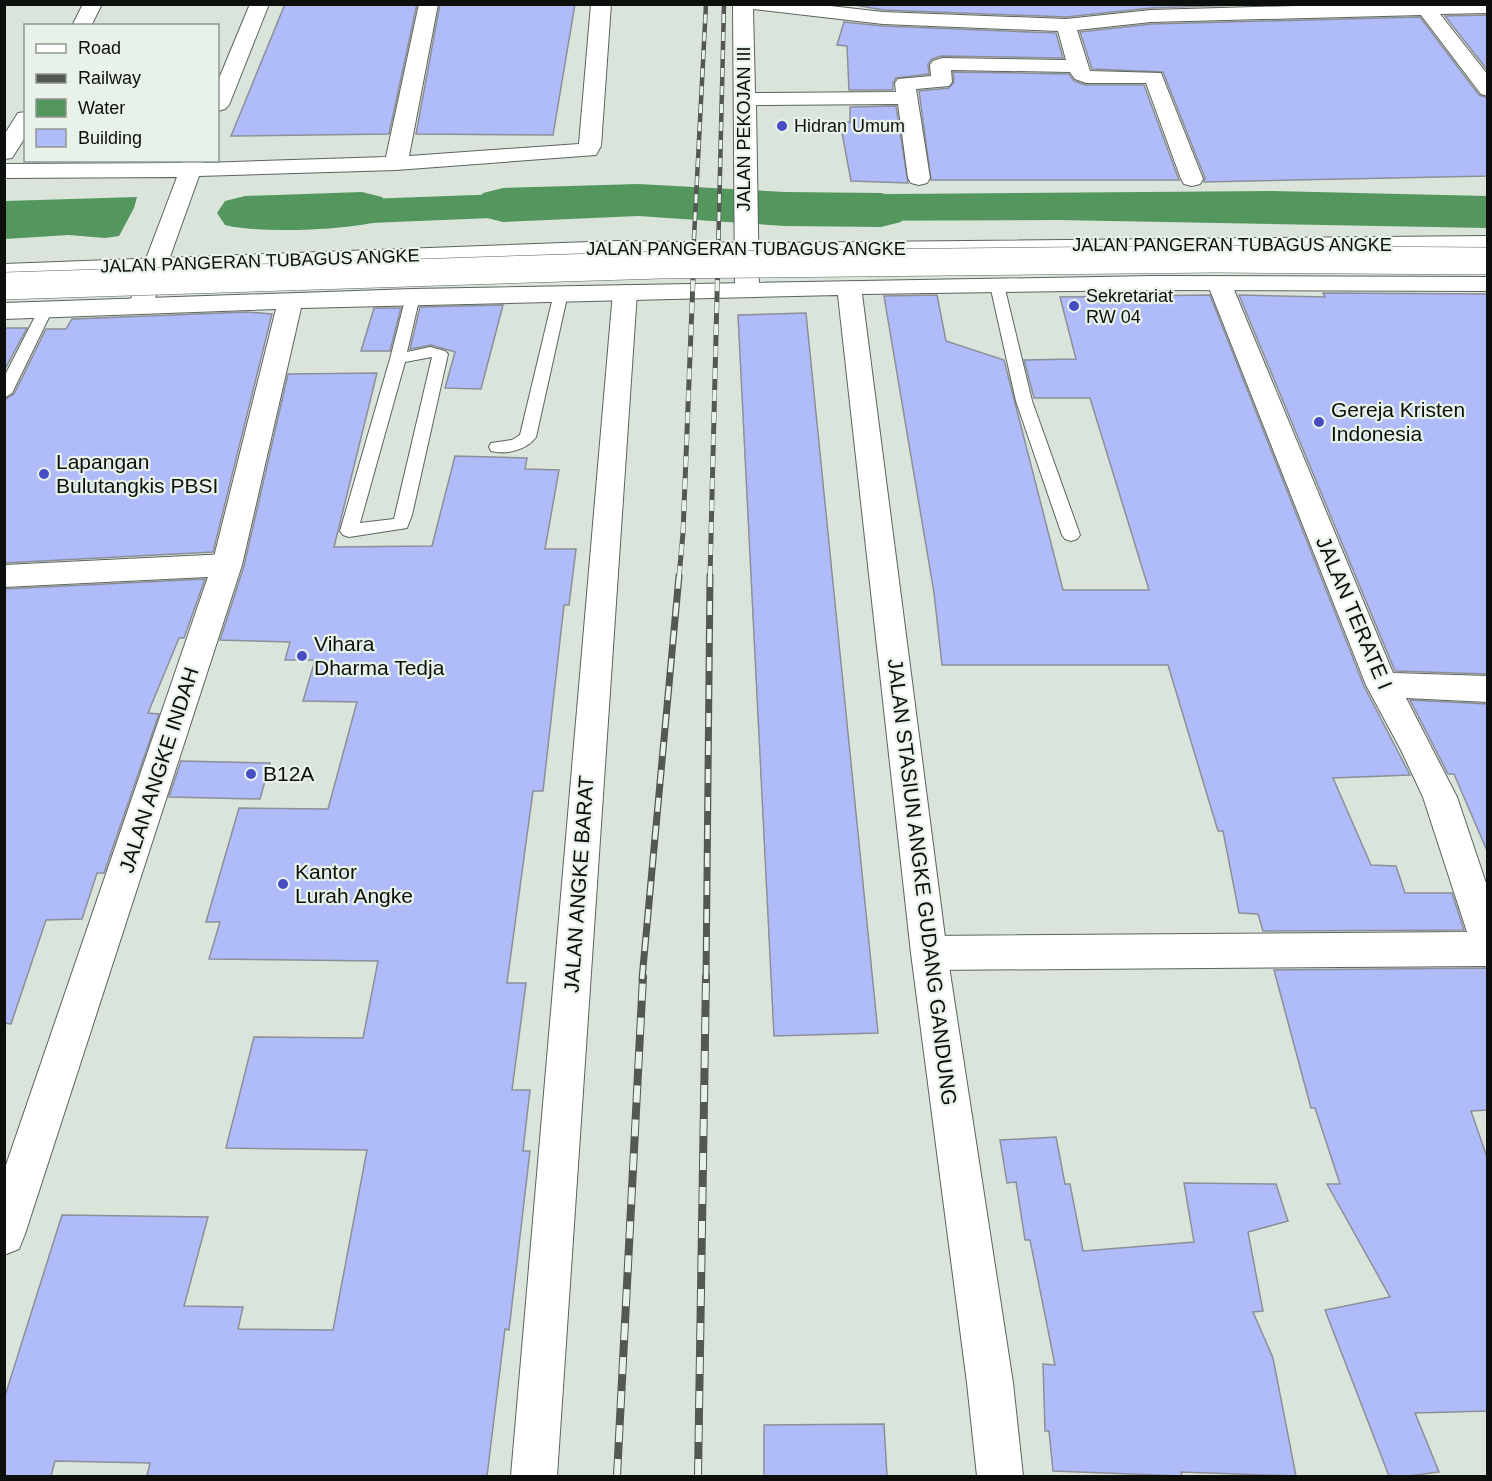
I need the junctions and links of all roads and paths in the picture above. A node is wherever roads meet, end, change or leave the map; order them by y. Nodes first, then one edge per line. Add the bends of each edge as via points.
1 (93, 4) edge
2 (260, 4) edge
3 (429, 4) edge
4 (601, 4) edge
5 (743, 4) edge
6 (757, 4) edge
7 (1488, 7) edge
8 (1337, 8) edge
9 (1147, 10) edge
10 (1426, 10) junction
11 (82, 24) edge
12 (1066, 25) junction
13 (1078, 66) junction
14 (1488, 90) edge
15 (908, 98) junction
16 (745, 99) junction
17 (219, 103) edge
18 (24, 121) edge
19 (4, 153) edge
20 (396, 163) junction
21 (192, 165) edge
22 (4, 171) edge
23 (919, 178) dead end
24 (1192, 179) dead end
25 (744, 240) junction
26 (1488, 243) edge
27 (617, 248) junction
28 (783, 249) junction
29 (159, 257) junction
30 (1488, 261) edge
31 (4, 271) edge
32 (1488, 284) edge
33 (997, 285) junction
34 (1220, 285) junction
35 (4, 286) edge
36 (849, 287) junction
37 (791, 288) junction
38 (747, 290) junction
39 (625, 291) junction
40 (561, 293) junction
41 (413, 296) junction
42 (290, 300) junction
43 (141, 304) junction
44 (46, 309) junction
45 (4, 310) edge
46 (398, 359) junction
47 (4, 393) edge
48 (497, 447) dead end
49 (1071, 535) dead end
50 (226, 564) junction
51 (4, 576) edge
52 (1382, 685) junction
53 (1488, 689) edge
54 (1480, 906) edge
55 (1488, 940) edge
56 (1488, 949) edge
57 (929, 953) junction
58 (13, 1181) edge
59 (4, 1234) edge
60 (534, 1476) edge
61 (1000, 1476) edge

1 - 11 street
2 - 17 street
3 - 20 street
4 - 20 street via 588,150
5 - 16 street, JALAN PEKOJAN III
6 - 12 street via 905,19
7 - 10 street
8 - 9 street
8 - 10 street
9 - 12 street
10 - 14 street
12 - 13 street
13 - 15 street via 942,64 942,82 906,82
13 - 24 street via 1086,77 1155,77
15 - 16 street
15 - 23 street
16 - 25 street, JALAN PEKOJAN III
18 - 19 street
20 - 21 street
21 - 22 street
21 - 29 street
25 - 27 street, JALAN PANGERAN TUBAGUS ANGKE
25 - 28 street, JALAN PANGERAN TUBAGUS ANGKE
25 - 38 street, JALAN PEKOJAN III
26 - 28 street, JALAN PANGERAN TUBAGUS ANGKE
27 - 29 street, JALAN PANGERAN TUBAGUS ANGKE
27 - 39 street, JALAN ANGKE BARAT via 633,260 636,272
28 - 37 street via 776,268 780,279
29 - 31 street, JALAN PANGERAN TUBAGUS ANGKE
29 - 43 street
30 - 35 street, JALAN PANGERAN TUBAGUS ANGKE, bridge via 1216,259 660,265
32 - 34 street, JALAN PANGERAN TUBAGUS ANGKE
33 - 34 street, JALAN PANGERAN TUBAGUS ANGKE
33 - 36 street, JALAN PANGERAN TUBAGUS ANGKE
33 - 49 lane via 1024,401
34 - 52 street, JALAN TERATE I
36 - 37 street, JALAN PANGERAN TUBAGUS ANGKE
36 - 57 street, JALAN STASIUN ANGKE GUDANG GANDUNG
37 - 38 street, JALAN PANGERAN TUBAGUS ANGKE
38 - 39 street, JALAN PANGERAN TUBAGUS ANGKE
39 - 40 street, JALAN PANGERAN TUBAGUS ANGKE
39 - 60 street, JALAN ANGKE BARAT
40 - 41 street, JALAN PANGERAN TUBAGUS ANGKE
40 - 48 lane via 528,437 515,445
41 - 42 street, JALAN PANGERAN TUBAGUS ANGKE
41 - 46 lane
42 - 43 street, JALAN PANGERAN TUBAGUS ANGKE
42 - 50 street, JALAN ANGKE INDAH
43 - 44 street, JALAN PANGERAN TUBAGUS ANGKE
44 - 45 street, JALAN PANGERAN TUBAGUS ANGKE
44 - 47 lane
46 - 46 lane via 430,352 440,354 404,514 401,524 349,531
50 - 51 street
50 - 58 street, JALAN ANGKE INDAH
52 - 53 street
52 - 54 street, JALAN TERATE I via 1446,813
54 - 55 street, JALAN TERATE I
56 - 57 street
57 - 61 street, JALAN STASIUN ANGKE GUDANG GANDUNG
58 - 59 street, JALAN ANGKE INDAH

